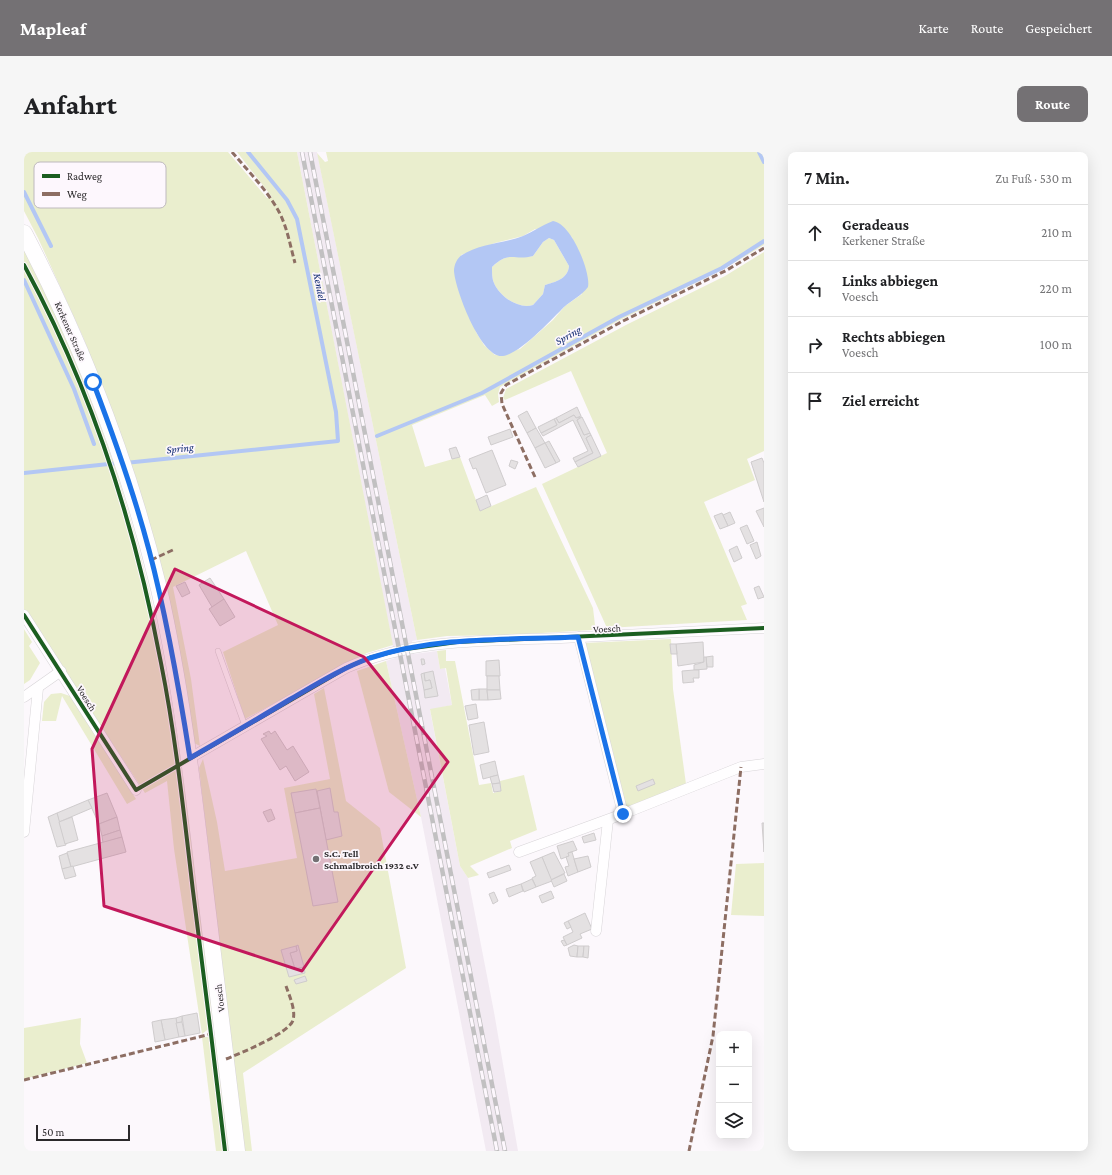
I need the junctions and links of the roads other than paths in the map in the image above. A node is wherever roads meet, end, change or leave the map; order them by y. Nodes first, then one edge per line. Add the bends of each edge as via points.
1 (24, 233) edge
2 (24, 616) edge
3 (764, 628) edge
4 (578, 637) junction
5 (218, 651) dead end
6 (61, 671) junction
7 (38, 688) junction
8 (24, 697) edge
9 (245, 726) junction
10 (190, 758) junction
11 (764, 764) edge
12 (136, 790) dead end
13 (623, 814) junction
14 (608, 820) junction
15 (24, 832) edge
16 (519, 852) dead end
17 (596, 931) dead end
18 (238, 1151) edge

1 - 10 main road, Kerkener Straße via 76,341 119,452 158,589 173,655
2 - 6 street, Voesch
3 - 4 street, Voesch
4 - 9 street, Voesch via 457,642 381,655 346,668
4 - 13 street, Voesch
5 - 9 lane
6 - 7 street
6 - 12 street, Voesch
7 - 8 street
7 - 15 street
9 - 10 street, Voesch
10 - 18 main road, Voesch
11 - 13 street via 740,767
13 - 14 street
14 - 16 street
14 - 17 street

